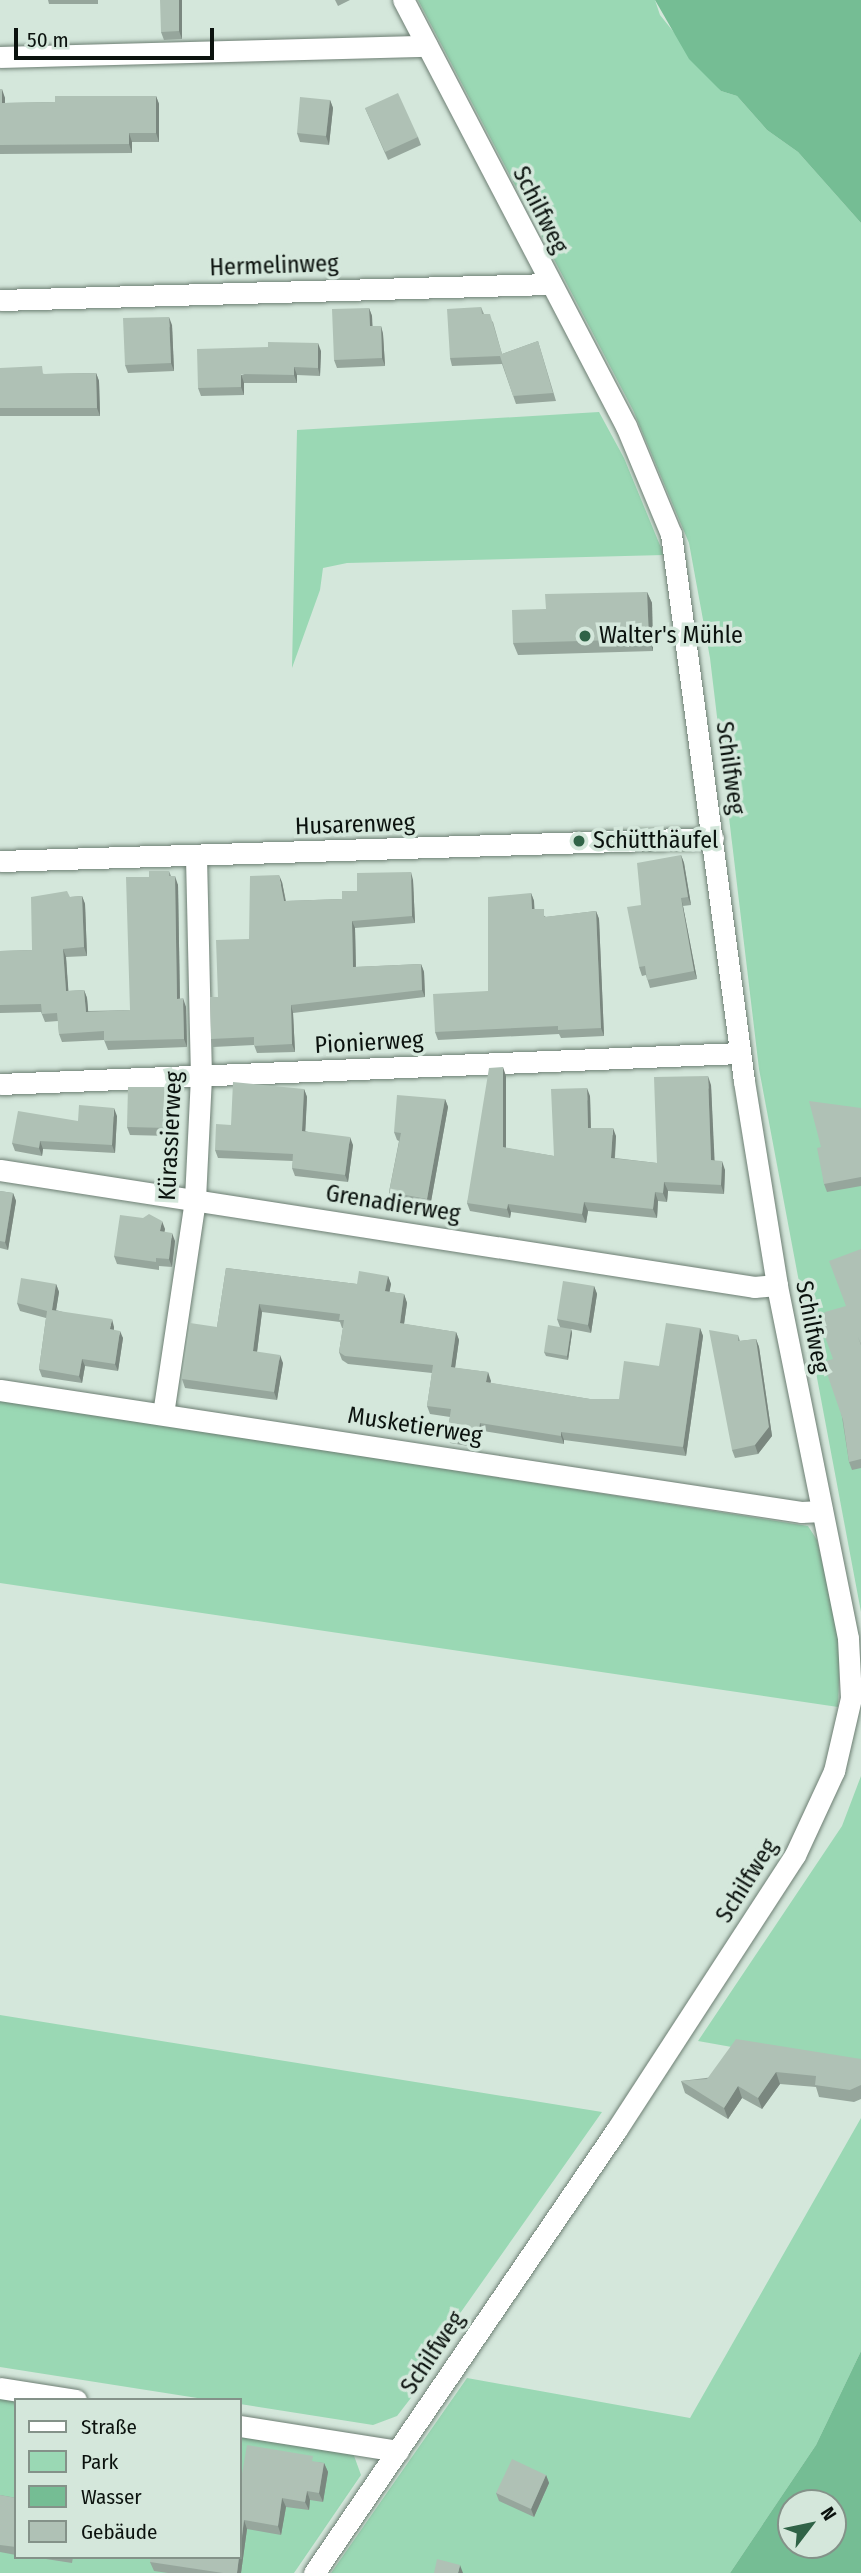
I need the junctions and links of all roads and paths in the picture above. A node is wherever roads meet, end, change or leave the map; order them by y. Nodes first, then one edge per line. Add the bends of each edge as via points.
1 (403, 0) edge
2 (427, 46) junction
3 (0, 57) edge
4 (550, 284) junction
5 (0, 300) edge
6 (713, 838) junction
7 (196, 858) junction
8 (0, 861) edge
9 (740, 1052) junction
10 (201, 1077) junction
11 (0, 1084) edge
12 (0, 1170) edge
13 (195, 1199) junction
14 (777, 1285) junction
15 (0, 1390) edge
16 (163, 1414) junction
17 (822, 1511) junction
18 (0, 2388) edge
19 (63, 2398) edge
20 (242, 2426) edge
21 (398, 2451) junction
22 (314, 2573) edge

1 - 2 street, Schilfweg
2 - 3 street
2 - 4 street, Schilfweg
4 - 5 street, Hermelinweg
4 - 6 street, Schilfweg via 626,426 671,534
6 - 7 street, Husarenweg
6 - 9 street, Schilfweg
7 - 8 street, Husarenweg
7 - 10 street, Kürassierweg
9 - 10 street, Pionierweg
9 - 14 street, Schilfweg
10 - 11 street, Pionierweg
10 - 13 street, Kürassierweg
12 - 13 street, Grenadierweg
13 - 14 street, Grenadierweg via 754,1287
13 - 16 street, Kürassierweg
14 - 17 street, Schilfweg
15 - 16 street, Musketierweg
16 - 17 street, Musketierweg via 801,1512
17 - 21 street, Schilfweg via 848,1638 851,1698 822,1804 783,1874 617,2129
18 - 19 street
20 - 21 street
21 - 22 street, Schilfweg

